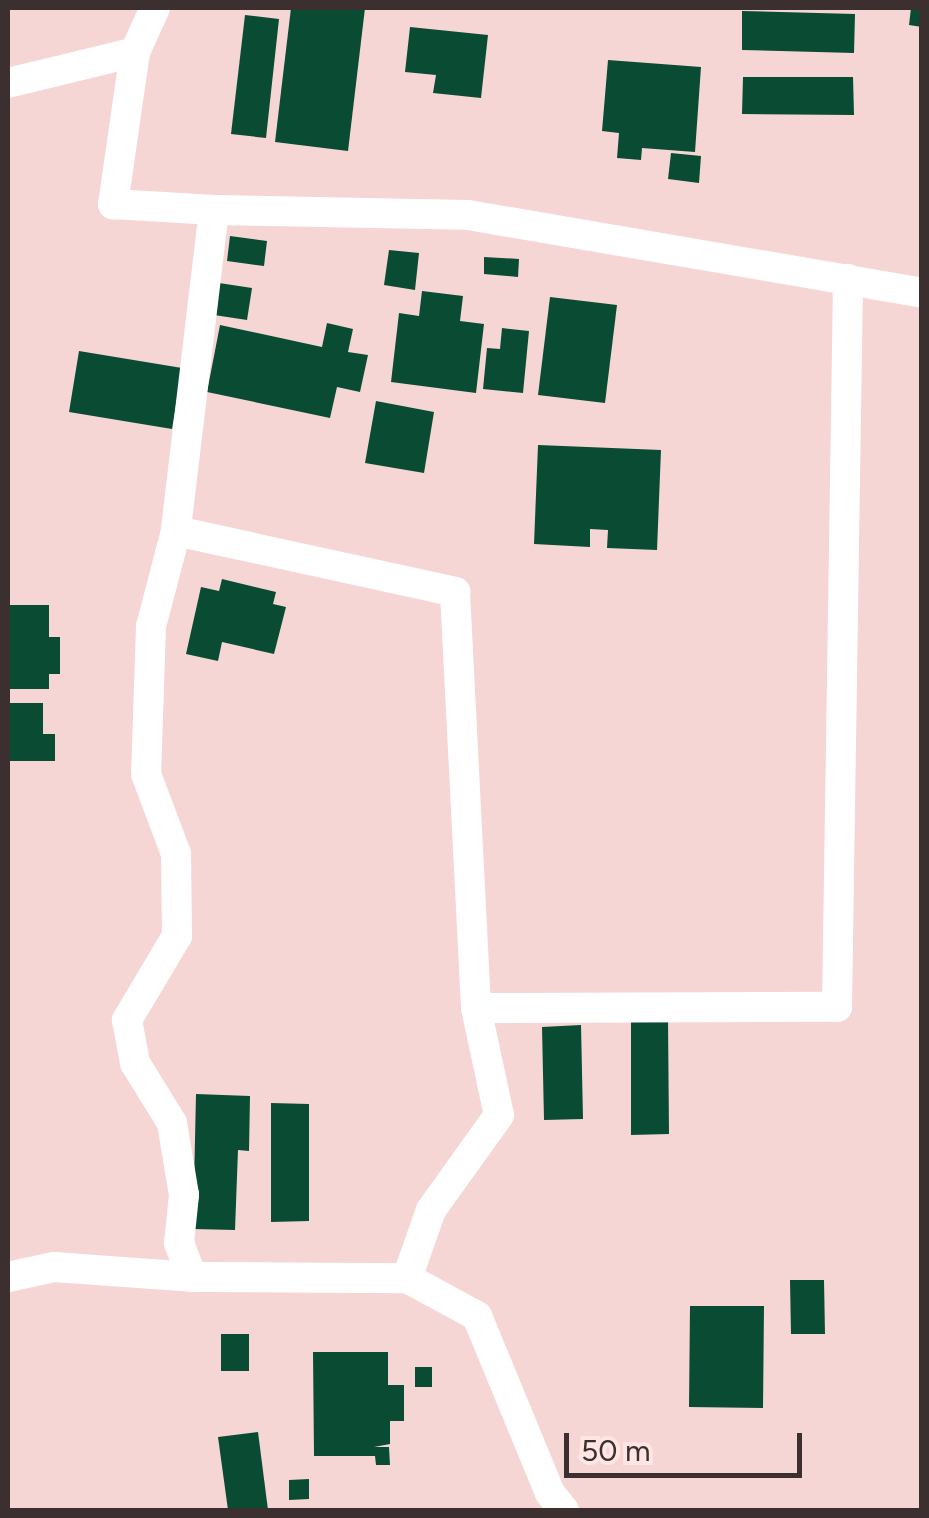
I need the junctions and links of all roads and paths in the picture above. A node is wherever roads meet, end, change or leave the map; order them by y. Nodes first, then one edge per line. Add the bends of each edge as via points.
1 (155, 8) edge
2 (135, 52) junction
3 (8, 83) edge
4 (214, 210) junction
5 (848, 279) junction
6 (922, 293) edge
7 (176, 530) junction
8 (476, 1008) junction
9 (8, 1277) edge
10 (192, 1277) junction
11 (407, 1278) junction
12 (564, 1510) edge

1 - 2 street
2 - 3 street
2 - 4 street via 113,204
4 - 5 street via 468,214
4 - 7 street
5 - 6 street
5 - 8 street via 836,1007
7 - 8 street via 455,592
7 - 10 street via 151,626 146,774 176,854 176,936 128,1020 136,1063 172,1123 184,1195 179,1244
8 - 11 street via 499,1115 431,1210
9 - 10 street via 54,1266
10 - 11 street
11 - 12 street via 477,1316 550,1493

